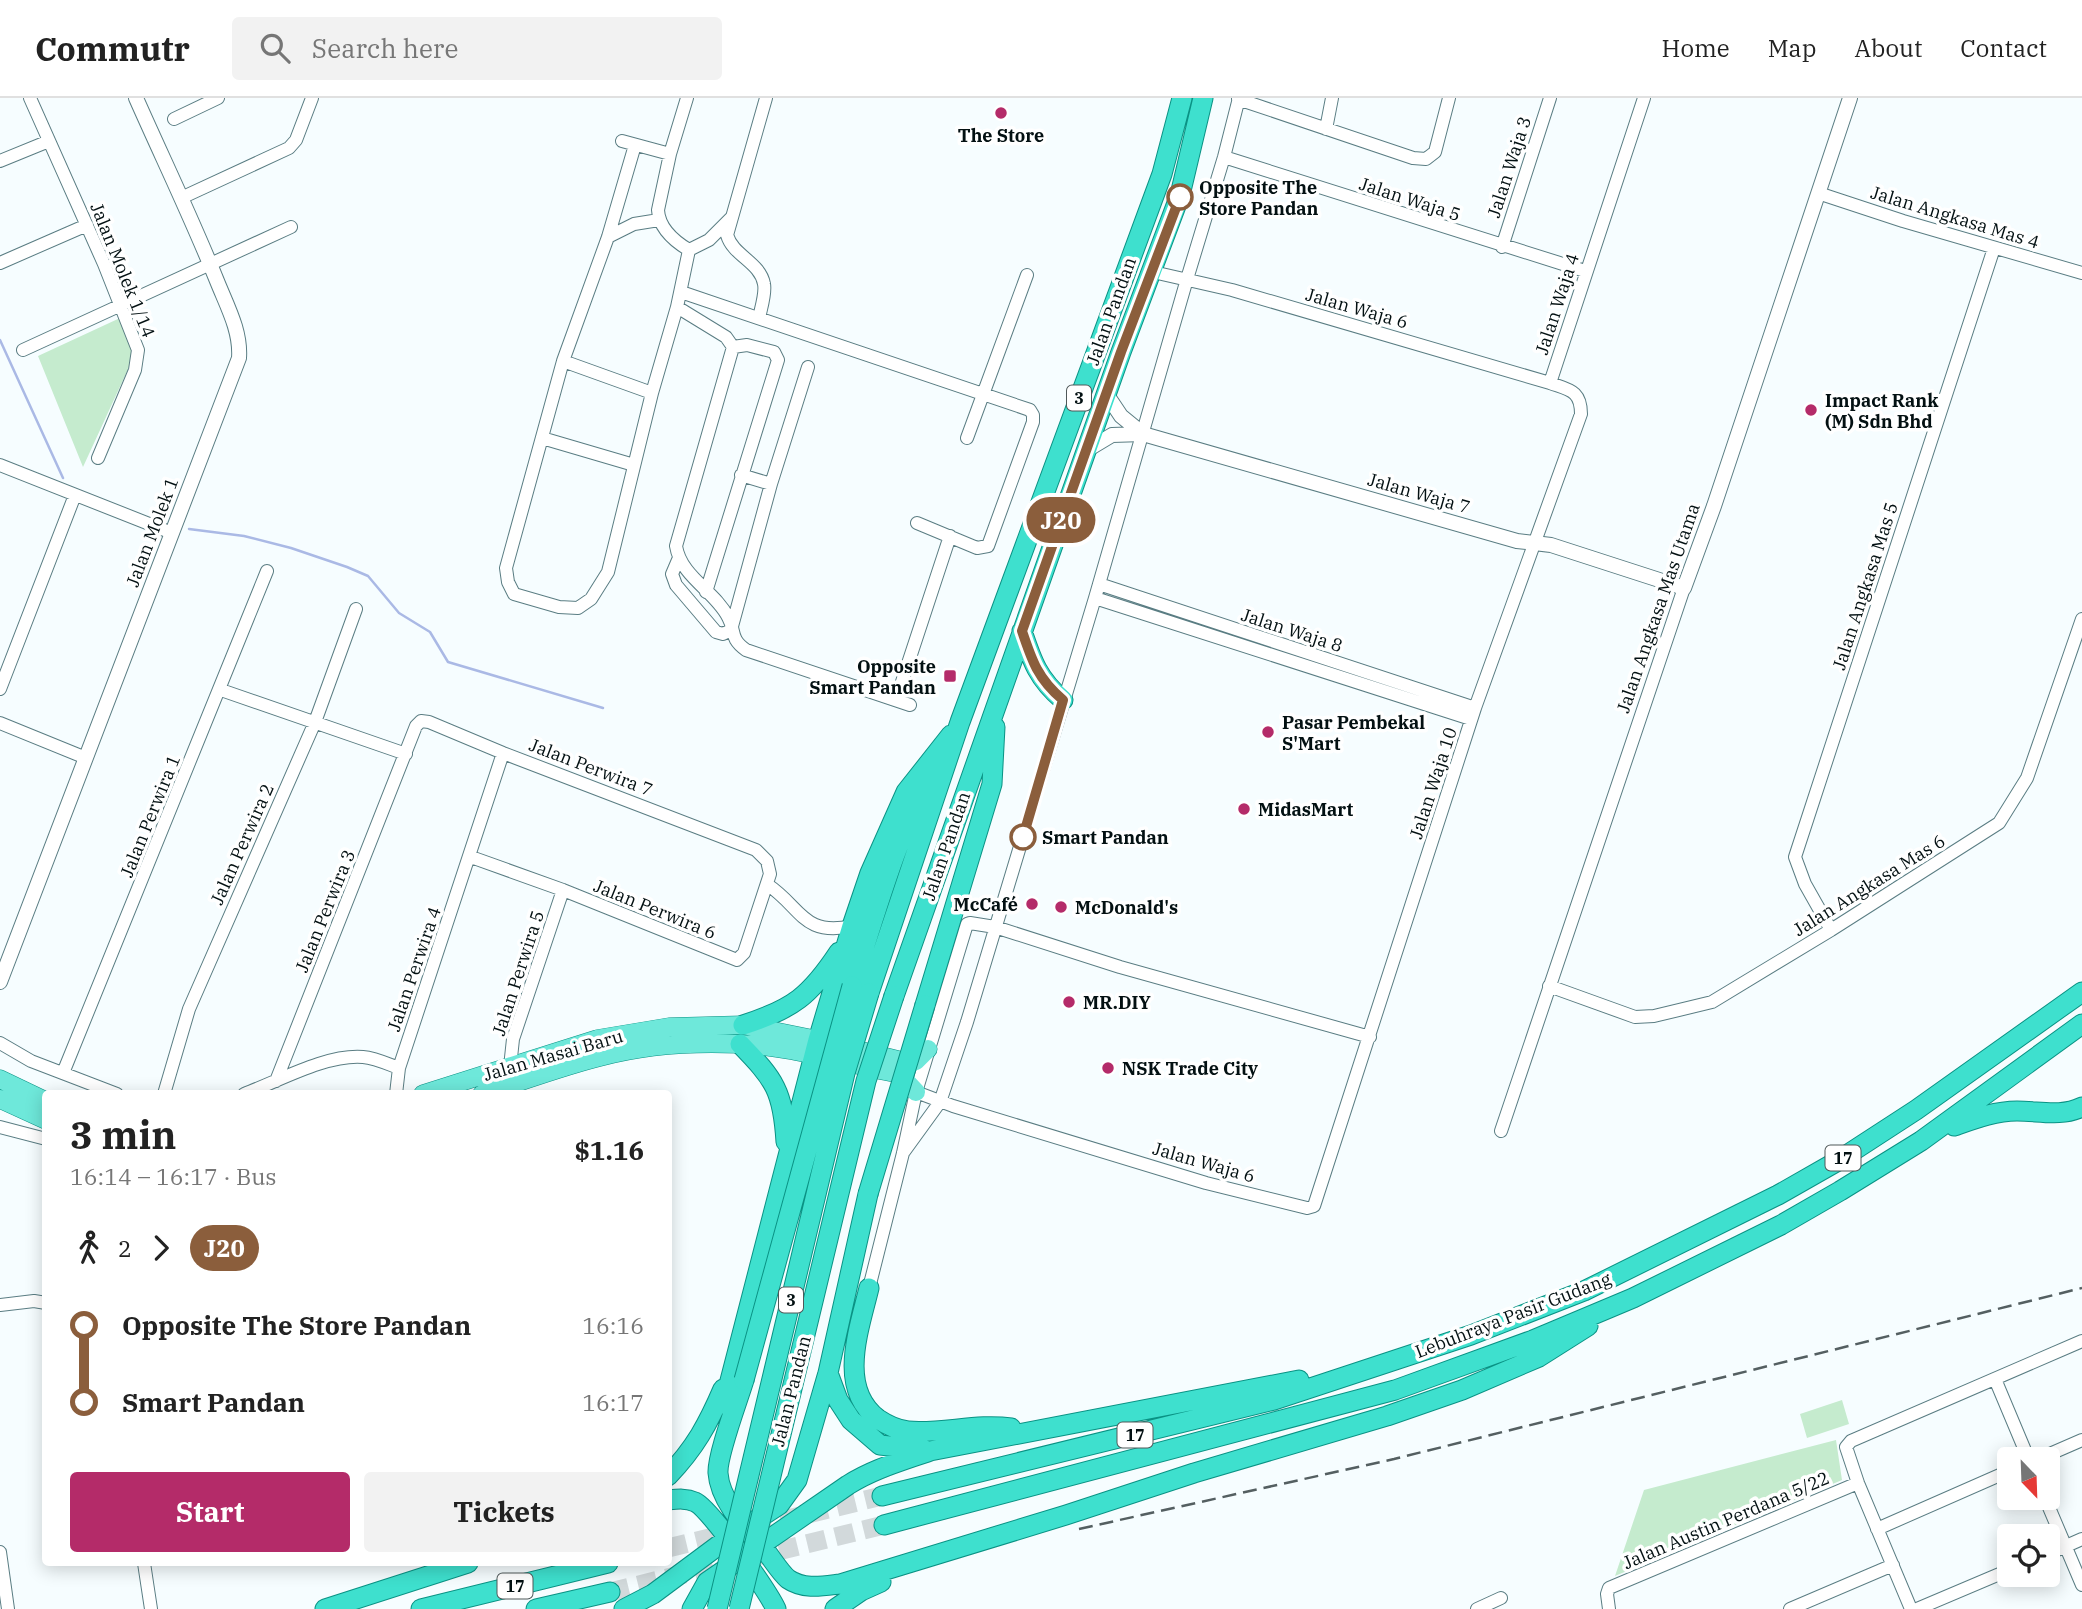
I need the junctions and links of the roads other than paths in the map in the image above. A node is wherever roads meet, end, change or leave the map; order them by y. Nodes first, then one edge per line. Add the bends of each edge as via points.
1 (30, 98) edge
2 (136, 98) edge
3 (218, 98) edge
4 (312, 98) edge
5 (687, 98) edge
6 (766, 98) edge
7 (1182, 98) edge
8 (1203, 98) edge
9 (1332, 98) edge
10 (1449, 98) edge
11 (1550, 98) edge
12 (1644, 98) edge
13 (1850, 98) edge
14 (1238, 99) edge
15 (174, 119) dead end
16 (1326, 129) junction
17 (49, 141) junction
18 (670, 154) junction
19 (1224, 158) junction
20 (0, 161) edge
21 (1818, 193) junction
22 (181, 198) junction
23 (731, 218) junction
24 (659, 220) junction
25 (87, 225) junction
26 (291, 227) dead end
27 (608, 237) junction
28 (1502, 247) junction
29 (1994, 248) junction
30 (689, 250) junction
31 (0, 263) edge
32 (211, 266) junction
33 (1585, 271) junction
34 (1153, 272) junction
35 (2082, 273) edge
36 (1027, 275) dead end
37 (1186, 279) junction
38 (681, 292) junction
39 (122, 305) junction
40 (677, 307) junction
41 (760, 318) junction
42 (733, 347) junction
43 (23, 349) dead end
44 (563, 361) junction
45 (808, 367) dead end
46 (1550, 383) junction
47 (652, 393) junction
48 (981, 394) junction
49 (1107, 395) junction
50 (1143, 433) junction
51 (542, 438) junction
52 (967, 438) dead end
53 (1087, 450) junction
54 (98, 458) dead end
55 (0, 465) edge
56 (634, 465) junction
57 (741, 475) junction
58 (771, 484) junction
59 (75, 495) junction
60 (917, 523) dead end
61 (172, 533) junction
62 (950, 536) junction
63 (1536, 543) junction
64 (678, 560) junction
65 (267, 572) dead end
66 (1099, 584) junction
67 (1684, 588) junction
68 (706, 592) junction
69 (1095, 598) junction
70 (356, 609) dead end
71 (2082, 619) edge
72 (731, 631) junction
73 (1022, 631) junction
74 (0, 689) edge
75 (221, 690) junction
76 (896, 700) junction
77 (1063, 700) junction
78 (997, 702) junction
79 (910, 705) dead end
80 (1473, 714) junction
81 (315, 722) junction
82 (960, 722) junction
83 (0, 723) edge
84 (503, 753) junction
85 (406, 754) junction
86 (86, 758) junction
87 (471, 857) junction
88 (769, 879) junction
89 (563, 890) junction
90 (995, 927) junction
91 (1831, 930) junction
92 (851, 931) junction
93 (0, 982) edge
94 (1549, 986) junction
95 (861, 989) junction
96 (2082, 992) edge
97 (2082, 1024) edge
98 (741, 1034) junction
99 (1370, 1037) junction
100 (0, 1043) edge
101 (816, 1047) junction
102 (928, 1049) junction
103 (510, 1067) junction
104 (399, 1068) junction
105 (63, 1073) junction
106 (0, 1079) edge
107 (276, 1081) junction
108 (107, 1090) edge
109 (165, 1090) edge
110 (254, 1090) edge
111 (396, 1090) edge
112 (436, 1090) edge
113 (495, 1090) edge
114 (42, 1099) edge
115 (914, 1099) junction
116 (940, 1101) junction
117 (4, 1103) edge
118 (2082, 1107) edge
119 (42, 1118) edge
120 (928, 1119) junction
121 (0, 1127) edge
122 (1501, 1131) dead end
123 (42, 1138) edge
124 (1922, 1141) junction
125 (903, 1153) junction
126 (788, 1160) junction
127 (869, 1289) joint
128 (1633, 1298) junction
129 (42, 1302) edge
130 (0, 1305) edge
131 (2082, 1341) edge
132 (1384, 1363) junction
133 (739, 1372) junction
134 (828, 1373) junction
135 (1995, 1379) junction
136 (1036, 1432) junction
137 (2082, 1440) edge
138 (2024, 1447) edge
139 (2060, 1450) edge
140 (930, 1451) junction
141 (672, 1472) edge
142 (1997, 1476) edge
143 (1858, 1483) junction
144 (882, 1496) tunnel mouth
145 (672, 1499) edge
146 (2050, 1510) edge
147 (1066, 1515) junction
148 (884, 1525) tunnel mouth
149 (746, 1527) junction
150 (1877, 1529) junction
151 (727, 1539) junction
152 (2082, 1539) edge
153 (761, 1545) junction
154 (2065, 1546) junction
155 (2060, 1548) edge
156 (0, 1552) edge
157 (742, 1558) junction
158 (1893, 1565) junction
159 (144, 1566) edge
160 (459, 1566) edge
161 (596, 1566) edge
162 (1997, 1575) edge
163 (2082, 1584) edge
164 (610, 1592) tunnel mouth
165 (1501, 1598) dead end
166 (8, 1609) edge
167 (151, 1609) edge
168 (325, 1609) edge
169 (421, 1609) edge
170 (536, 1609) edge
171 (624, 1609) edge
172 (692, 1609) edge
173 (718, 1609) edge
174 (739, 1609) edge
175 (776, 1609) edge
176 (835, 1609) edge
177 (1477, 1609) edge
178 (1609, 1609) edge
179 (1790, 1609) edge
180 (1911, 1609) edge
181 (1917, 1609) edge

1 - 17 street, Jalan Molek 1/14
2 - 22 street, Jalan Molek 1
3 - 15 street
4 - 22 street via 289,148
5 - 18 street
6 - 23 street
7 - 82 highway, Jalan Pandan / 3 via 1162,174
8 - 34 highway, Jalan Pandan / 3 via 1181,195
9 - 16 street
10 - 16 street via 1435,152 1426,159
11 - 28 street, Jalan Waja 3
12 - 33 street, Jalan Waja 4
13 - 21 street, Jalan Angkasa Mas Utama
14 - 16 street
14 - 19 street
17 - 20 street
17 - 25 street, Jalan Molek 1/14
18 - 24 street
18 - 27 street via 629,143
19 - 28 street, Jalan Waja 5
19 - 37 street
21 - 29 street, Jalan Angkasa Mas 4
21 - 67 street, Jalan Angkasa Mas Utama
22 - 32 street, Jalan Molek 1
23 - 30 street via 709,240
23 - 41 street via 730,244 755,267 764,284
24 - 27 street
24 - 30 street via 673,239
25 - 31 street
25 - 39 street, Jalan Molek 1/14
26 - 32 street
27 - 44 street
28 - 33 street, Jalan Waja 5
29 - 35 street, Jalan Angkasa Mas 4
29 - 91 street, Jalan Angkasa Mas 5 via 1796,857 1804,884
30 - 38 street
32 - 39 street
32 - 61 street, Jalan Molek 1 via 237,332 239,358
33 - 46 street, Jalan Waja 4
34 - 37 street, Jalan Waja 6
34 - 49 highway, Jalan Pandan / 3
36 - 48 street
37 - 46 street, Jalan Waja 6
37 - 50 street
38 - 40 street
38 - 41 street
39 - 43 street
39 - 54 street, Jalan Molek 1/14 via 138,358
40 - 42 street via 726,337
40 - 47 street
41 - 48 street
42 - 57 street via 758,348 778,357
42 - 64 street via 676,546
44 - 47 street
44 - 51 street
45 - 58 street
46 - 63 street, Jalan Waja 4 via 1574,392 1581,402 1581,414
47 - 56 street
48 - 52 street
48 - 62 street via 1030,410 1032,422 988,546 977,548
49 - 50 street, Jalan Waja 7 via 1121,416
49 - 53 highway, Jalan Pandan / 3
50 - 53 street, Jalan Waja 7 via 1111,435
50 - 63 street, Jalan Waja 7
50 - 66 street
51 - 56 street
51 - 56 street via 506,568 514,594 525,598 568,608 578,608 591,599 608,572
53 - 73 highway, Jalan Pandan / 3
55 - 59 street
57 - 58 street
57 - 68 street
58 - 72 street
59 - 61 street
59 - 74 street
60 - 62 street
61 - 86 street, Jalan Molek 1
62 - 76 street
63 - 67 street, Jalan Waja 7
63 - 80 street, Jalan Waja 10
64 - 68 street
64 - 72 street via 672,574 676,585 716,632
65 - 75 street, Jalan Perwira 1
66 - 69 street
66 - 80 street, Jalan Waja 8
67 - 94 street, Jalan Angkasa Mas Utama
68 - 72 street via 729,617
69 - 77 street
69 - 80 street, Jalan Waja 8
70 - 81 street, Jalan Perwira 2
71 - 91 street, Jalan Angkasa Mas 6 via 2027,778 1999,823
72 - 76 street via 736,643 746,650
73 - 77 highway via 1035,669
73 - 78 highway, Jalan Pandan / 3
75 - 81 street
75 - 105 street, Jalan Perwira 1
76 - 79 street
77 - 90 street
78 - 134 highway, bridge via 992,784 868,1194
78 - 174 highway, Jalan Pandan / 3, bridge via 866,1082
80 - 99 street, Jalan Waja 10
81 - 85 street
81 - 109 street, Jalan Perwira 2 via 189,1009
82 - 92 highway via 906,792 870,873
82 - 95 highway, Jalan Pandan / 3
83 - 86 street
84 - 85 street, Jalan Perwira 7 via 421,721
84 - 87 street
84 - 88 street, Jalan Perwira 7 via 756,850 766,861
85 - 107 street, Jalan Perwira 3
86 - 93 street, Jalan Molek 1
87 - 89 street, Jalan Perwira 6
87 - 104 street, Jalan Perwira 4
88 - 89 street, Jalan Perwira 6 via 744,953 737,960
88 - 92 street, Jalan Perwira 7 via 802,918 817,926
89 - 103 street, Jalan Perwira 5 via 513,1039
90 - 99 street
90 - 102 street via 967,924
90 - 116 street
91 - 94 street, Jalan Angkasa Mas 6 via 1712,1002 1654,1016 1635,1017
92 - 98 highway via 807,993
92 - 101 highway
94 - 122 street, Jalan Angkasa Mas Utama
95 - 133 highway, bridge
95 - 173 highway, Jalan Pandan / 3, bridge
96 - 132 highway, Lebuhraya Pasir Gudang / 17 via 1916,1110 1778,1195 1584,1291
97 - 124 highway, Lebuhraya Pasir Gudang / 17
98 - 101 main road, Jalan Masai Baru
98 - 103 main road, Jalan Masai Baru via 669,1027 634,1031
98 - 113 main road, Jalan Masai Baru via 600,1057
98 - 126 highway via 774,1083 784,1109
99 - 116 street, Jalan Waja 6 via 1314,1206 1307,1208
100 - 105 street
101 - 102 main road, Jalan Masai Baru via 909,1063
101 - 115 main road, Jalan Masai Baru via 895,1073
101 - 126 highway
102 - 115 street
103 - 112 main road, Jalan Masai Baru
104 - 107 street via 362,1057 343,1059
104 - 111 street, Jalan Perwira 4
105 - 108 street
106 - 114 main road
107 - 110 street
115 - 116 street, Jalan Waja 6
115 - 120 street via 919,1119
115 - 125 street
116 - 120 street
117 - 119 main road
118 - 124 highway via 2061,1113 1998,1113
120 - 125 street
121 - 123 street
124 - 128 highway, Lebuhraya Pasir Gudang / 17 via 1781,1225
125 - 127 street
126 - 133 highway
127 - 136 highway via 854,1363 858,1394 873,1415 908,1431 1007,1427
128 - 147 highway via 1539,1357 1462,1390
128 - 148 highway, Lebuhraya Pasir Gudang / 17 via 1395,1390
129 - 130 street
131 - 135 street
132 - 136 highway
132 - 144 highway, Lebuhraya Pasir Gudang / 17 via 1274,1400
133 - 141 highway via 688,1456
133 - 149 highway via 719,1466 727,1500
134 - 140 highway via 851,1420 880,1445
134 - 149 highway via 797,1480 779,1505
135 - 138 street
135 - 143 street via 1851,1441 1847,1455
136 - 140 highway
137 - 139 street
140 - 153 highway via 864,1475
142 - 150 street
143 - 150 street
143 - 178 street, Jalan Austin Perdana 5/22 via 1609,1588
145 - 151 highway via 697,1502
146 - 154 street
147 - 153 highway via 818,1587 787,1578
147 - 176 highway via 882,1582
149 - 151 highway
149 - 153 highway
150 - 158 street
151 - 157 highway
151 - 171 highway via 653,1594
152 - 154 street
153 - 157 highway
154 - 155 street
154 - 163 street
156 - 166 street
157 - 172 highway via 707,1582
157 - 175 highway
158 - 179 street
158 - 180 street
159 - 167 street
160 - 168 highway
161 - 169 highway, 17
162 - 181 street
164 - 170 highway, 17
165 - 177 street

